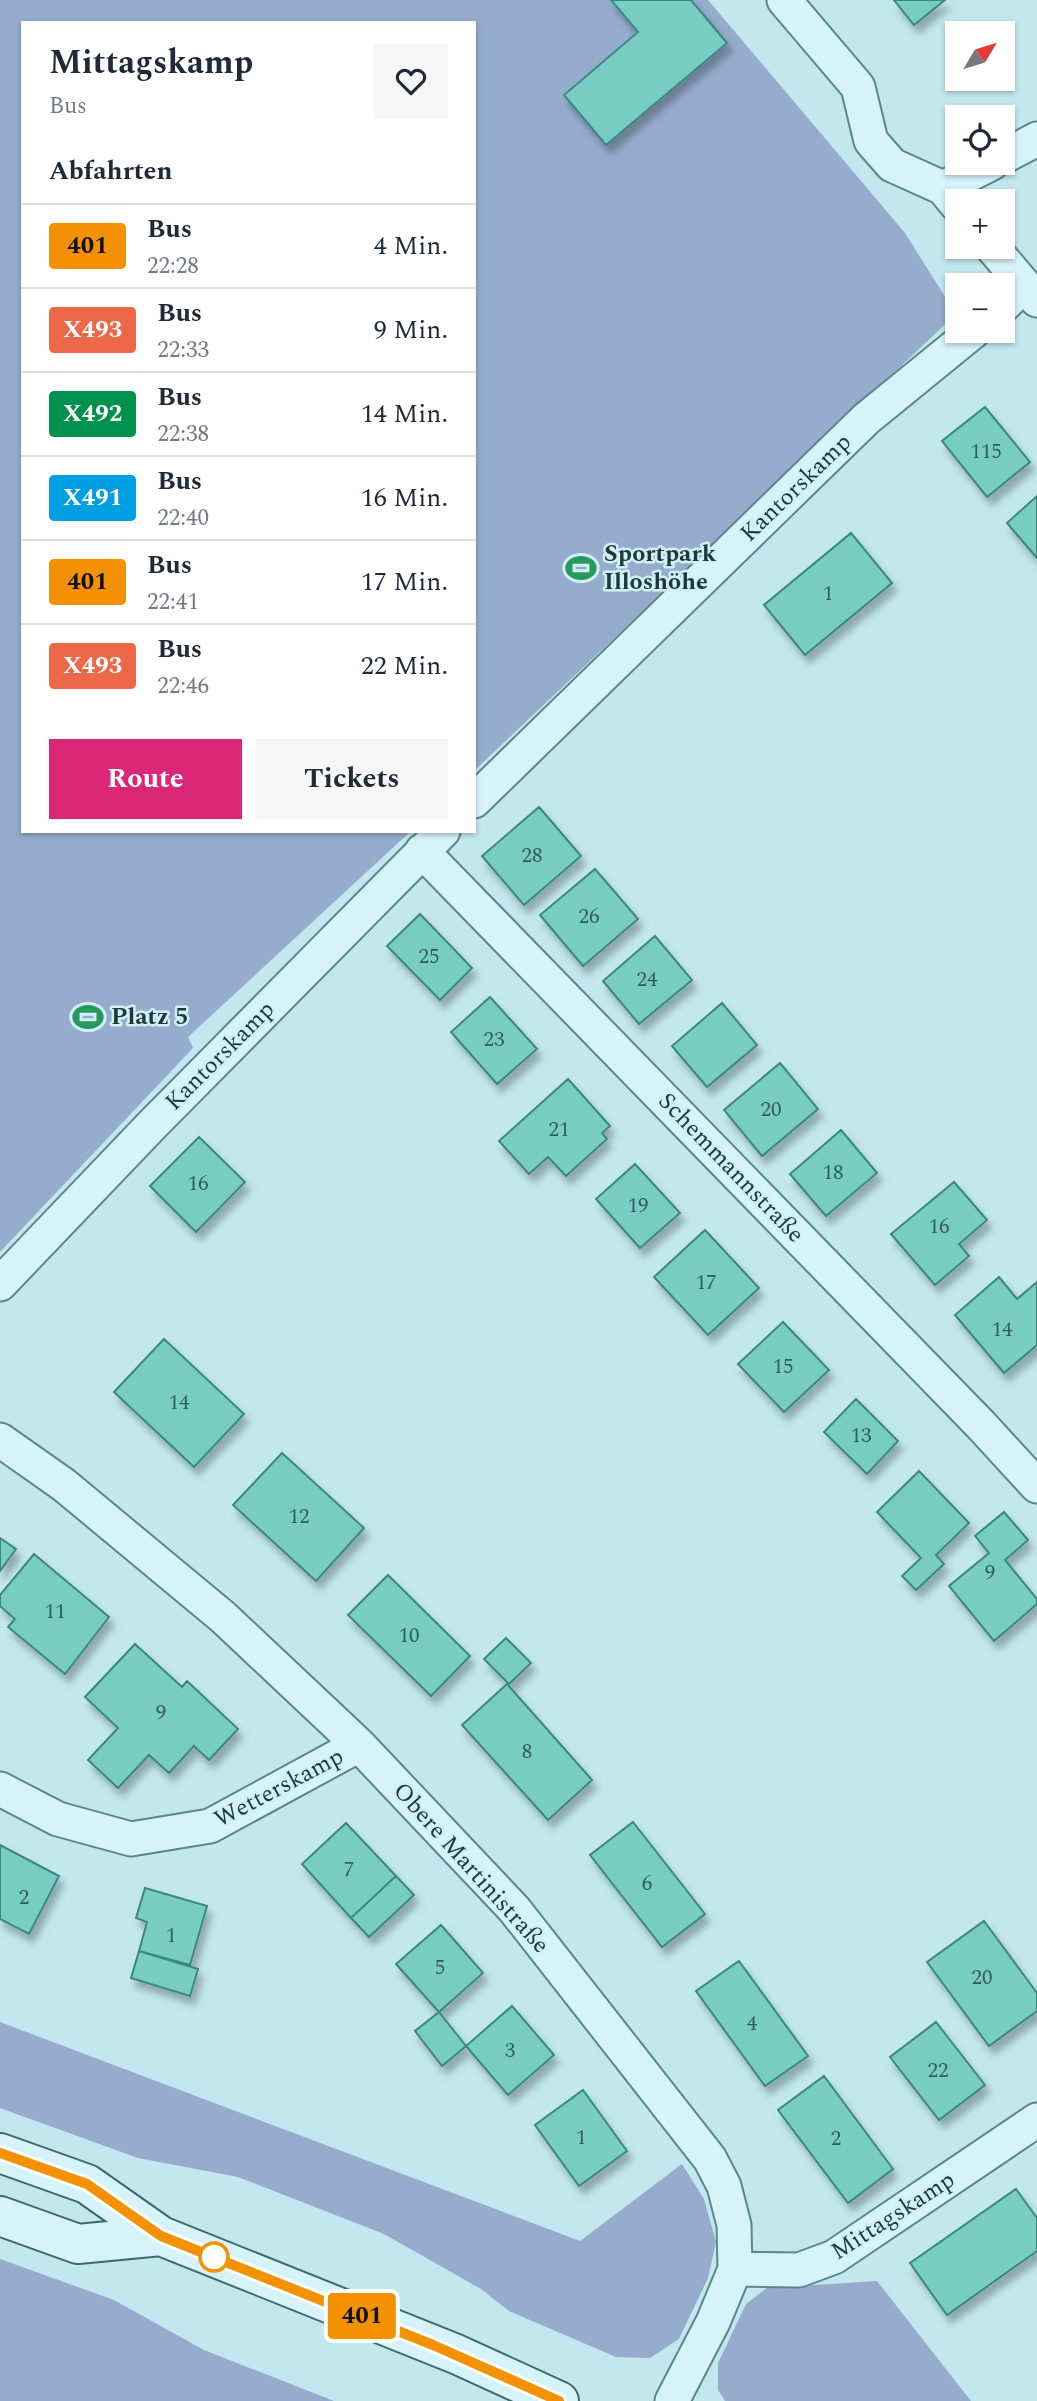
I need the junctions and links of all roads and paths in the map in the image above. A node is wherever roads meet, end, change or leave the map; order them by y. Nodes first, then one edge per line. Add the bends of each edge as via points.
1 (784, 0) edge
2 (1037, 139) edge
3 (1015, 151) edge
4 (977, 175) edge
5 (960, 189) edge
6 (945, 194) edge
7 (999, 259) edge
8 (1021, 297) edge
9 (959, 343) edge
10 (476, 799) edge
11 (432, 841) edge
12 (0, 1284) edge
13 (0, 1440) edge
14 (1037, 1486) edge
15 (359, 1745) junction
16 (0, 1789) edge
17 (1037, 2120) edge
18 (0, 2153) edge
19 (0, 2216) edge
20 (161, 2236) junction
21 (735, 2269) junction
22 (559, 2401) edge
23 (672, 2401) edge

1 - 6 street via 858,87 871,141 892,165
2 - 3 street
4 - 5 street
7 - 8 street
9 - 10 street, Kantorskamp via 866,419
11 - 12 street, Kantorskamp
11 - 14 street, Schemmannstraße
13 - 15 street, Obere Martinistraße via 64,1485 223,1617
15 - 16 street, Wetterskamp via 210,1826 131,1839 58,1819
15 - 21 street, Obere Martinistraße via 514,1909 710,2159 724,2186 734,2225
17 - 21 street, Mittagskamp via 834,2257 799,2270
18 - 20 main road via 87,2184
19 - 20 main road via 78,2244
20 - 22 main road via 444,2349
21 - 23 street, Obere Martinistraße

